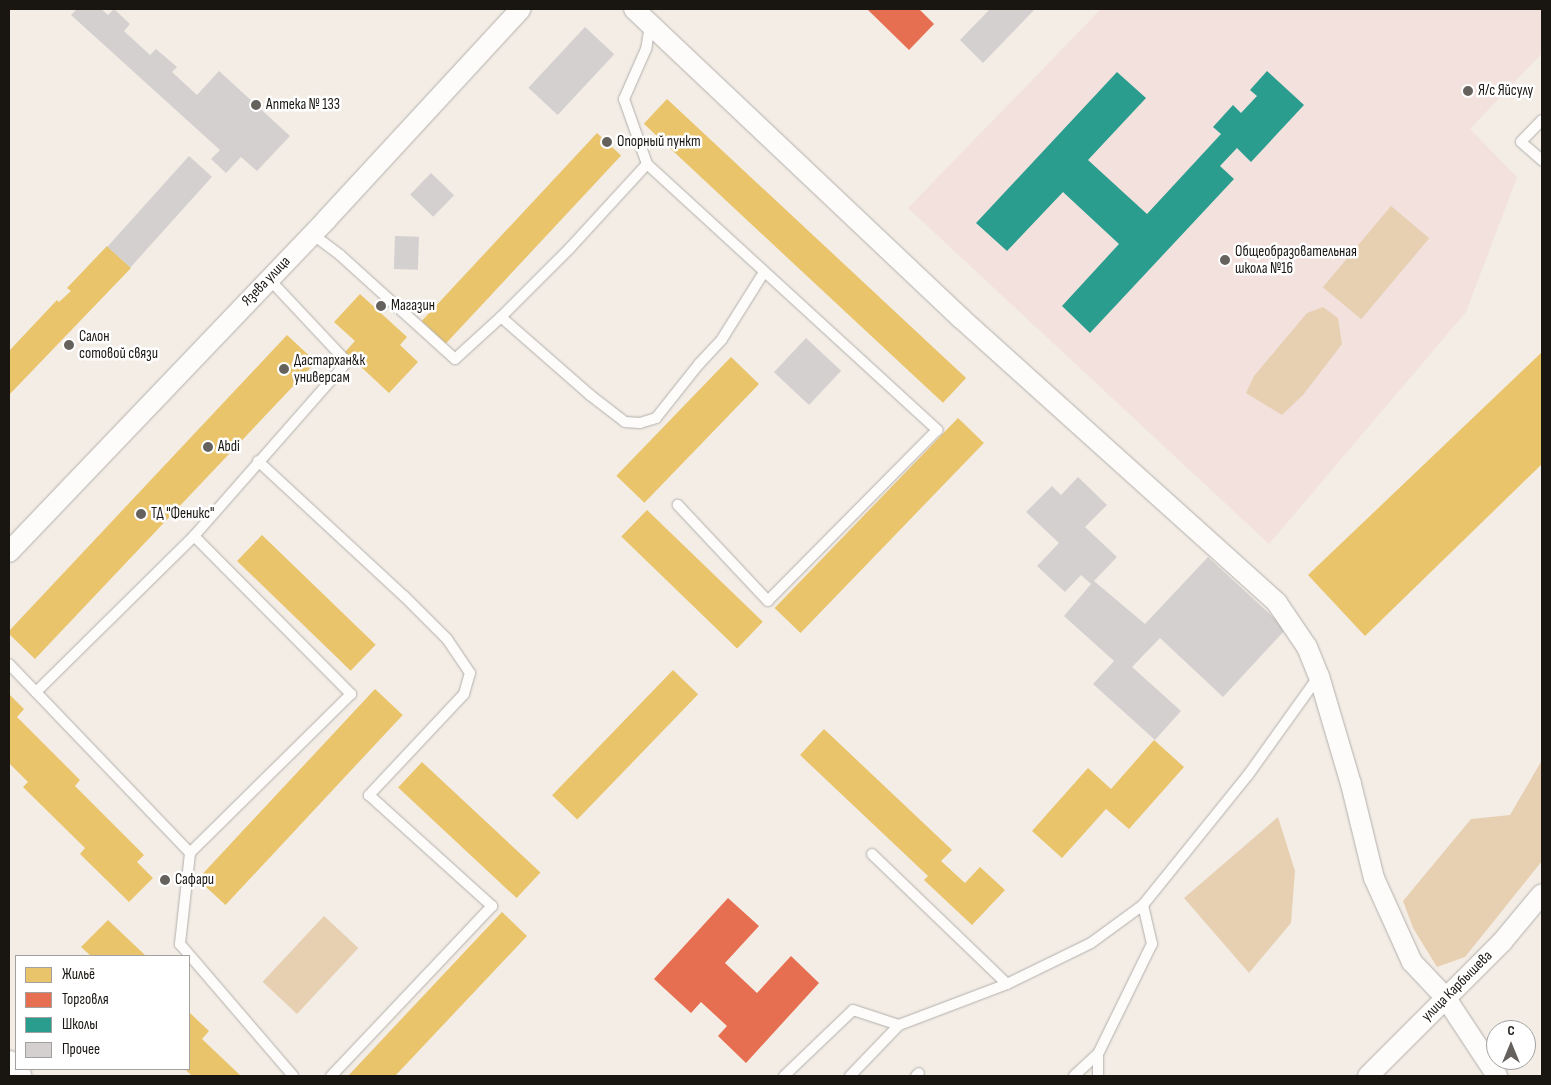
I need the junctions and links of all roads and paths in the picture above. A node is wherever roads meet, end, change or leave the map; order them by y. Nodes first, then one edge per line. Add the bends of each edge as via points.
1 (521, 9) edge
2 (634, 9) edge
3 (650, 25) junction
4 (1542, 120) edge
5 (1542, 160) edge
6 (647, 164) junction
7 (311, 233) junction
8 (764, 272) junction
9 (268, 278) junction
10 (501, 317) junction
11 (258, 461) junction
12 (678, 505) dead end
13 (194, 536) junction
14 (9, 552) edge
15 (9, 664) edge
16 (1319, 676) junction
17 (36, 692) junction
18 (190, 853) junction
19 (872, 854) dead end
20 (1542, 894) edge
21 (1143, 905) junction
22 (189, 955) edge
23 (190, 956) edge
24 (1007, 984) junction
25 (1445, 997) junction
26 (899, 1025) junction
27 (1098, 1054) junction
28 (9, 1065) edge
29 (17, 1076) edge
30 (293, 1076) edge
31 (331, 1076) edge
32 (784, 1076) edge
33 (850, 1076) edge
34 (1074, 1076) edge
35 (1098, 1076) edge
36 (1368, 1076) edge
37 (1497, 1076) edge

1 - 7 street, Язева улица
2 - 3 street
3 - 6 lane via 646,49 624,99
3 - 16 street via 962,319 1277,603 1307,647
4 - 5 lane via 1521,142
6 - 8 lane
6 - 10 lane
7 - 9 street, Язева улица
7 - 10 lane via 340,255 455,359
8 - 10 lane via 722,339 656,418 640,423 625,422
8 - 12 lane via 937,430 768,601
9 - 11 lane via 347,362
9 - 14 street, Язева улица
11 - 13 lane
11 - 31 lane via 404,596 448,640 470,673 464,694 369,795 492,906
13 - 17 lane
13 - 18 lane via 352,694
15 - 17 lane
16 - 21 lane via 1248,775
16 - 25 street via 1351,784 1374,878 1412,962
17 - 18 lane
18 - 22 lane via 180,944
19 - 24 lane
20 - 25 street, улица Карбышева via 1502,942
21 - 24 lane via 1091,943
21 - 27 lane via 1152,944
23 - 30 lane
24 - 26 lane
25 - 36 street, улица Карбышева
25 - 37 street
26 - 32 lane via 853,1010
26 - 33 lane
27 - 34 lane
27 - 35 lane
28 - 29 main road

